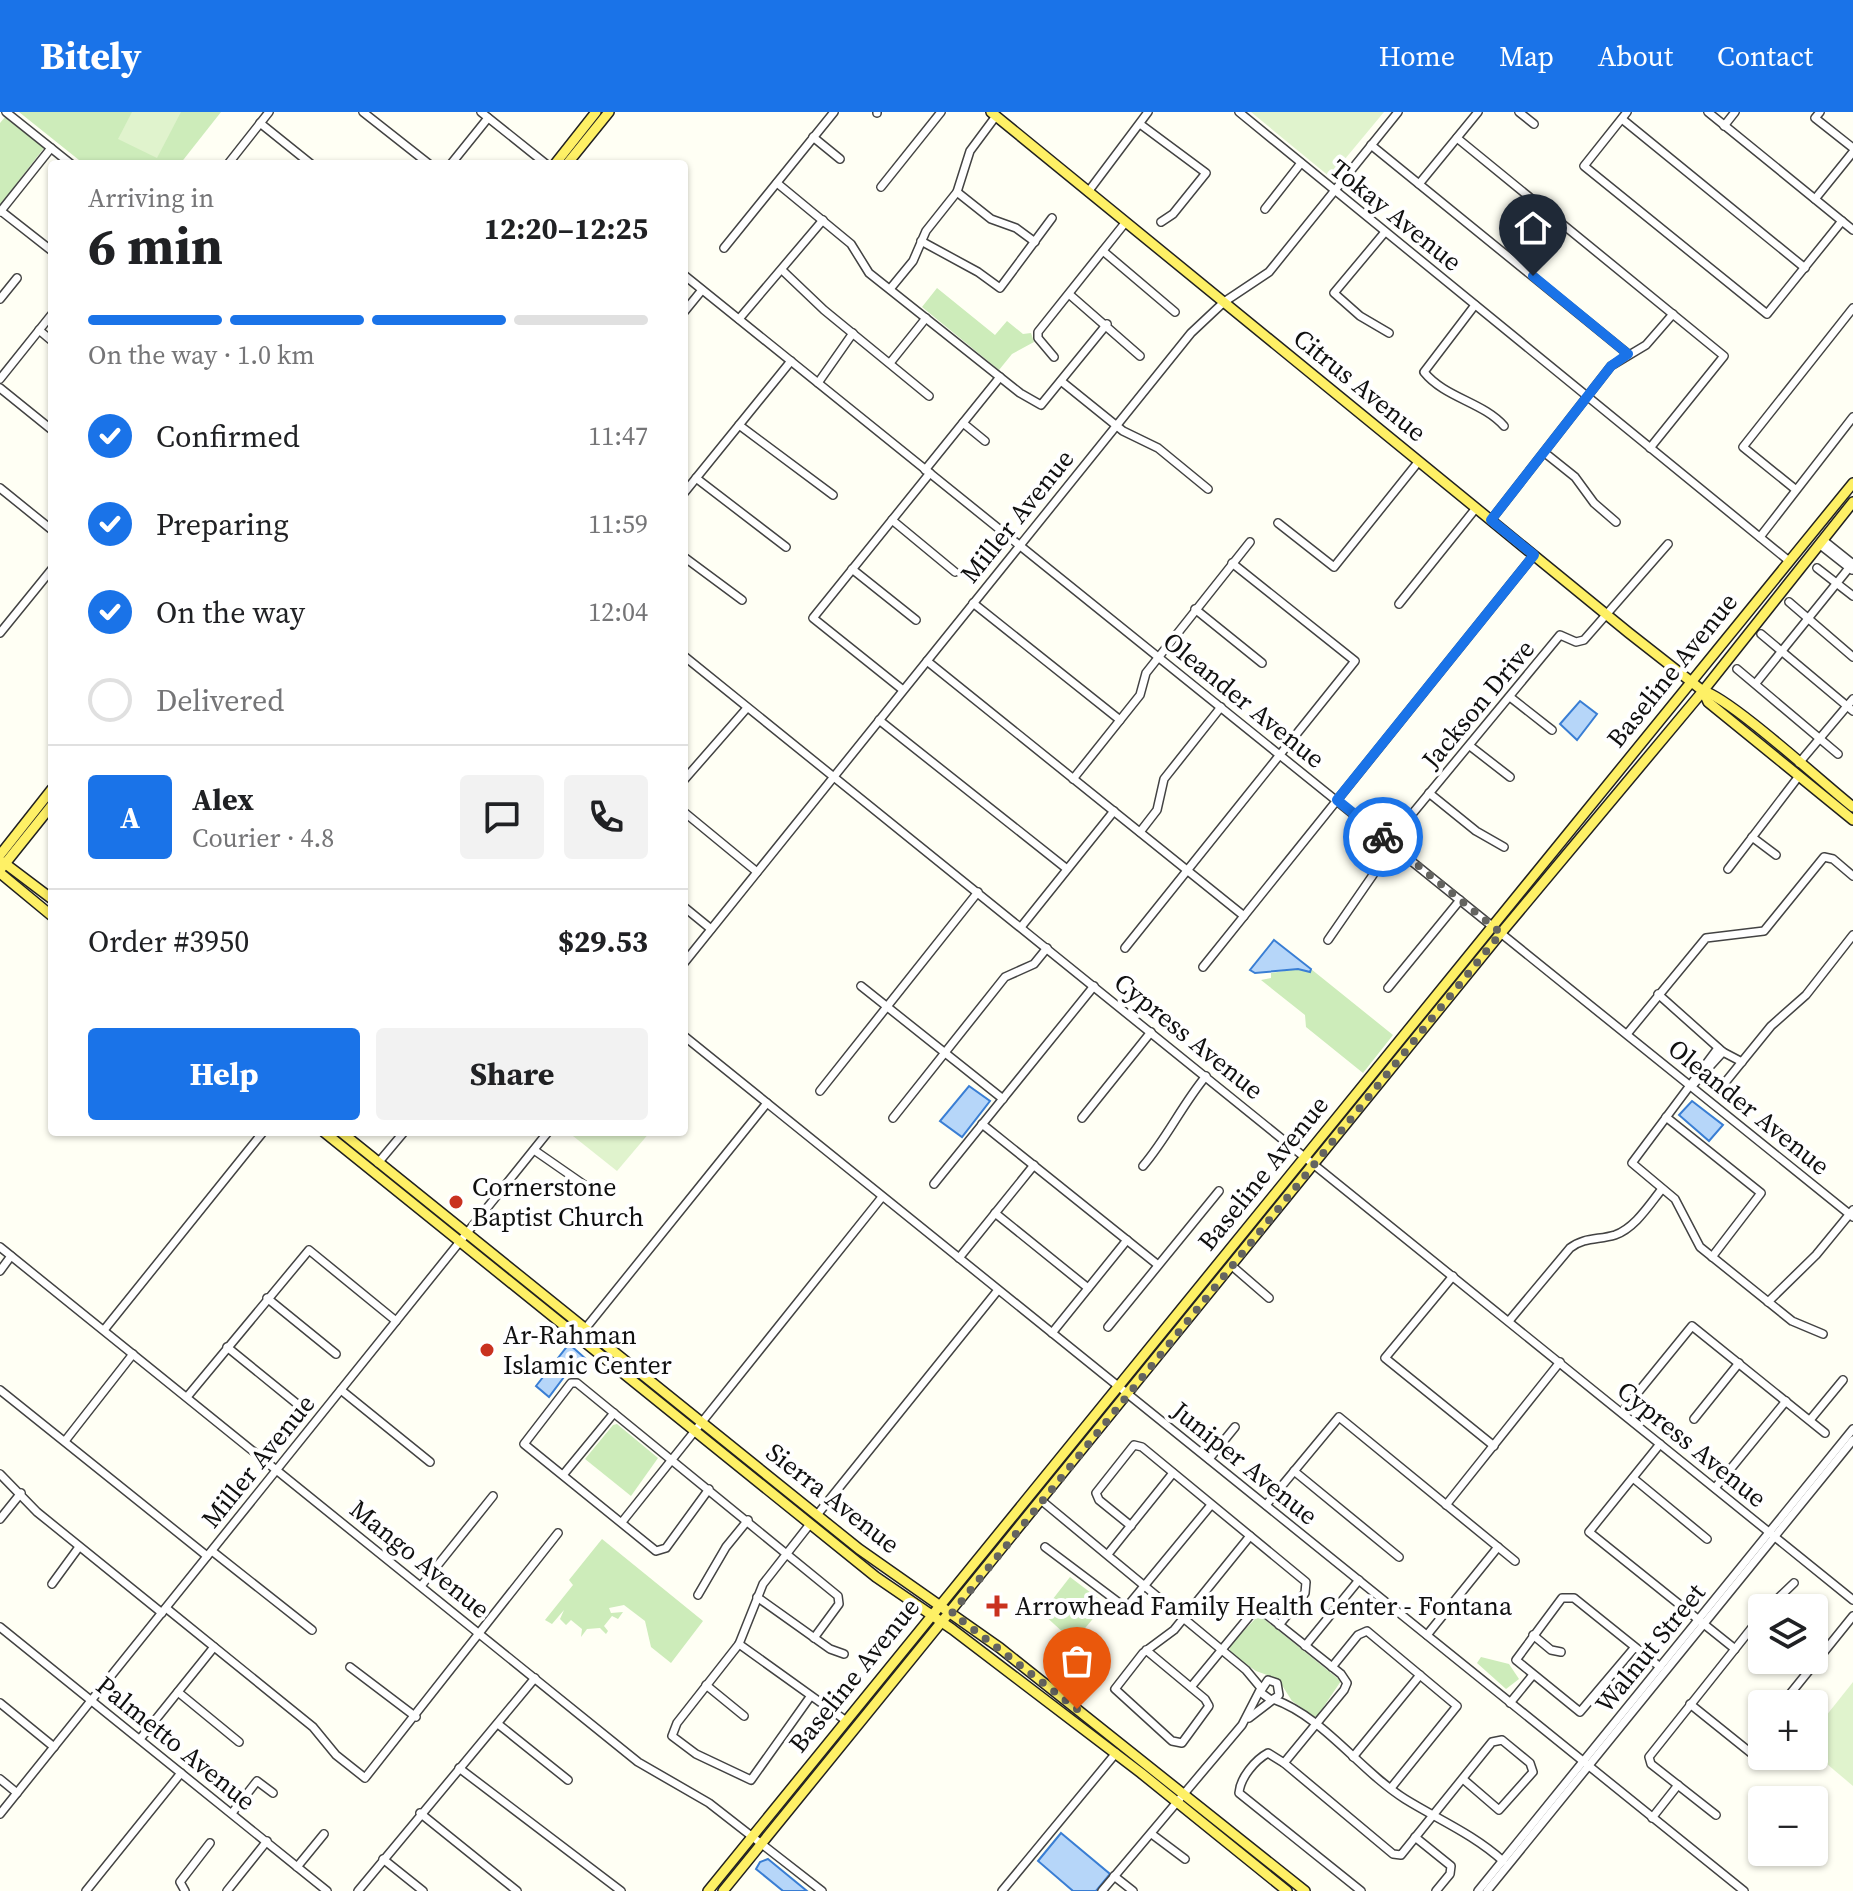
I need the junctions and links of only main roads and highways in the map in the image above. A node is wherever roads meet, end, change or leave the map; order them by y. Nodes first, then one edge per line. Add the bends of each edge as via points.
1 (596, 112) edge
2 (609, 112) edge
3 (994, 114) edge
4 (558, 160) edge
5 (570, 160) edge
6 (1853, 483) edge
7 (1853, 502) edge
8 (1691, 681) junction
9 (1703, 691) junction
10 (48, 795) edge
11 (1853, 807) edge
12 (48, 810) edge
13 (1853, 820) edge
14 (1, 864) edge
15 (48, 896) edge
16 (48, 912) edge
17 (329, 1136) edge
18 (346, 1136) edge
19 (463, 1238) junction
20 (939, 1604) junction
21 (952, 1613) junction
22 (931, 1615) junction
23 (943, 1623) junction
24 (708, 1891) edge
25 (723, 1891) edge
26 (1287, 1891) edge
27 (1305, 1891) edge

1 - 4 main road
2 - 5 main road
3 - 8 main road, Citrus Avenue
6 - 8 main road, Baseline Avenue
7 - 9 main road, Baseline Avenue
8 - 9 main road, Citrus Avenue
8 - 20 main road, Baseline Avenue
9 - 11 main road, Citrus Avenue
9 - 13 main road, Citrus Avenue via 1708,702
9 - 21 main road, Baseline Avenue
10 - 14 main road
12 - 14 main road
14 - 15 main road
14 - 16 main road
17 - 19 main road, Sierra Avenue
18 - 19 main road, Sierra Avenue
19 - 20 main road, Sierra Avenue
19 - 22 main road, Sierra Avenue via 693,1431
20 - 21 main road, Sierra Avenue
20 - 22 main road, Baseline Avenue
21 - 23 main road, Baseline Avenue
21 - 27 main road, Sierra Avenue
22 - 23 main road, Sierra Avenue
22 - 24 main road, Baseline Avenue
23 - 25 main road, Baseline Avenue
23 - 26 main road, Sierra Avenue

